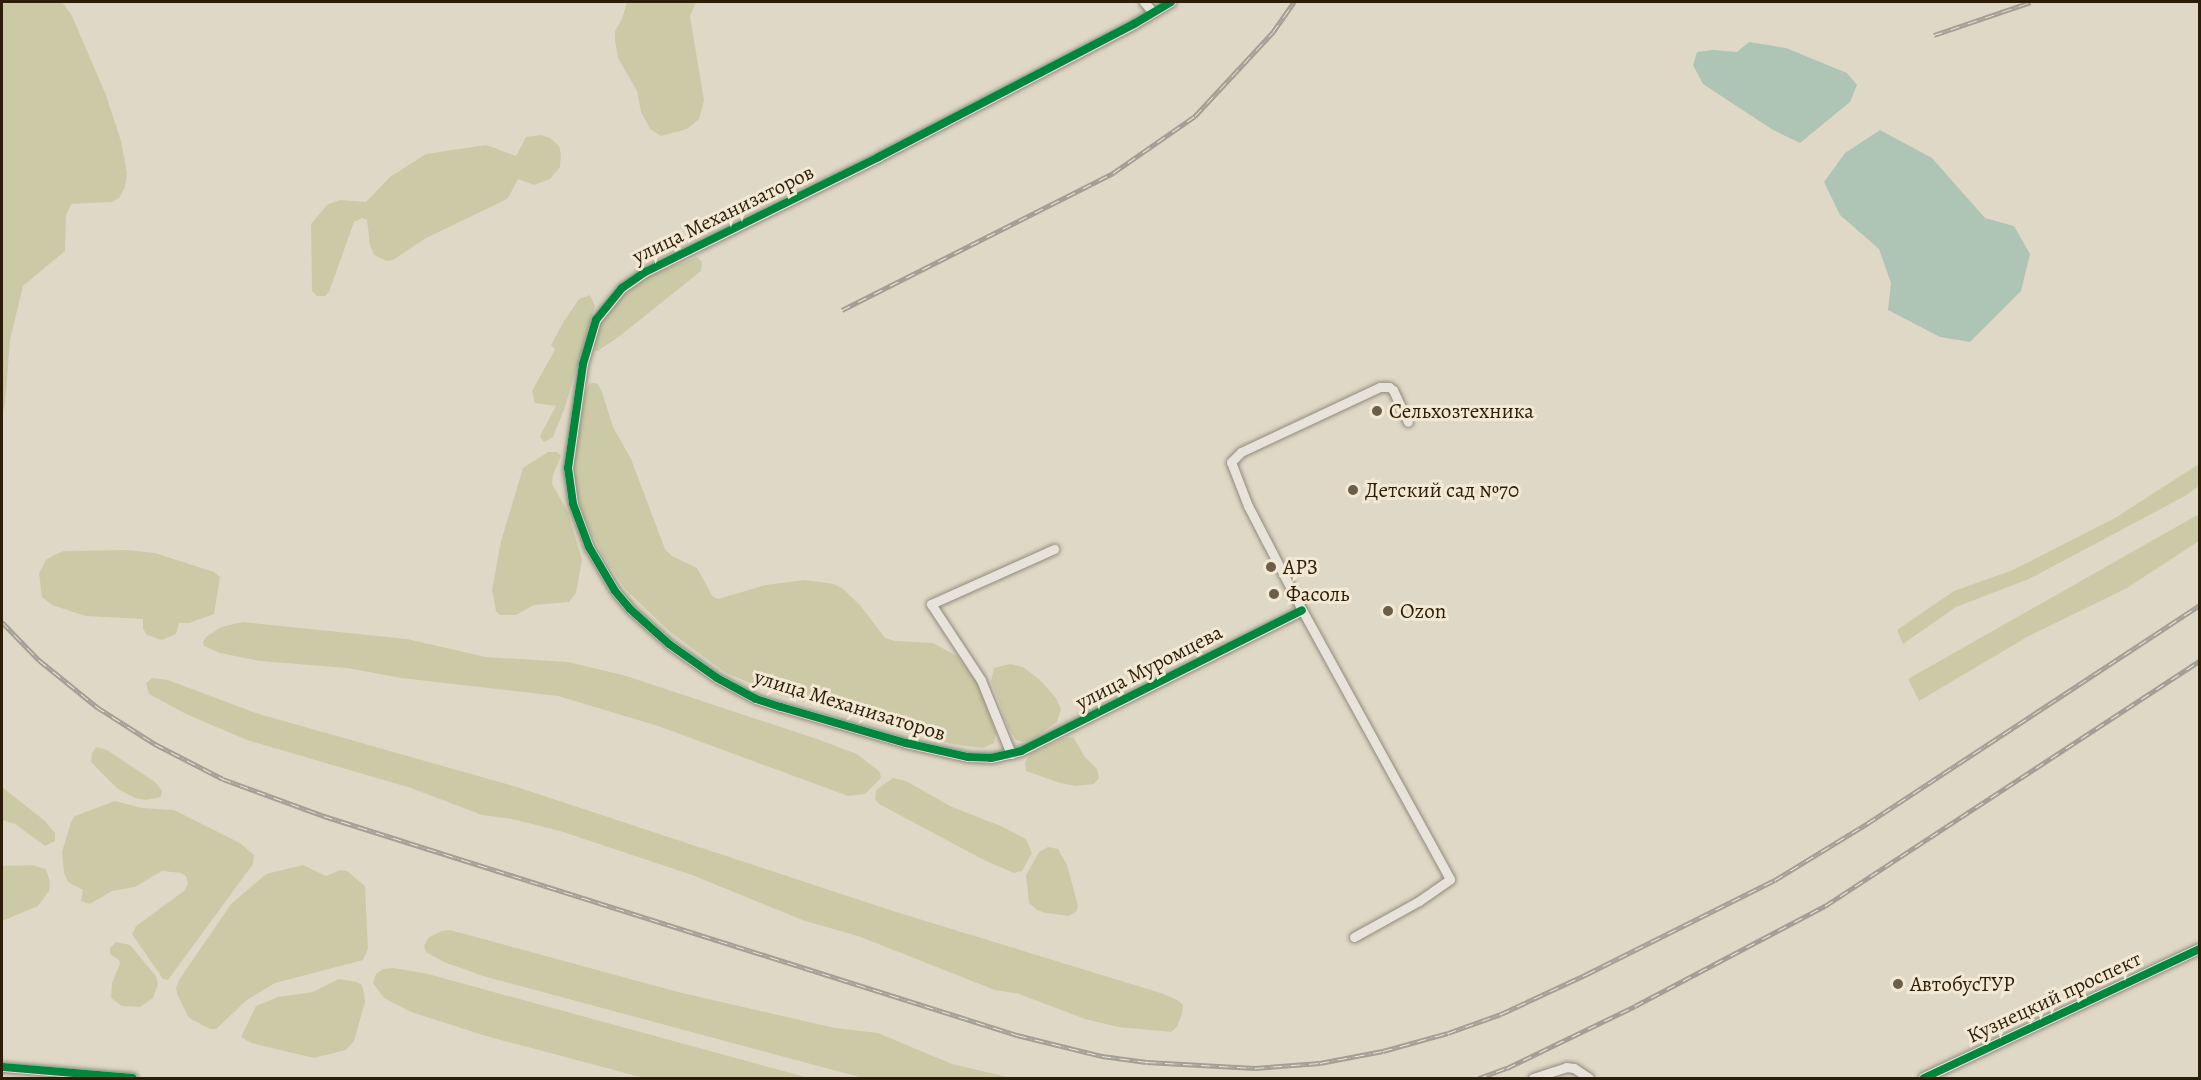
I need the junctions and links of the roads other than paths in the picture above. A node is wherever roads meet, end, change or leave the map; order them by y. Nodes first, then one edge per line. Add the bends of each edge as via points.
1 (1144, 2) edge
2 (1171, 2) edge
3 (1153, 12) junction
4 (1408, 422) dead end
5 (1054, 549) dead end
6 (1302, 610) junction
7 (1011, 754) junction
8 (1354, 937) dead end
9 (2199, 949) edge
10 (2, 1067) edge
11 (133, 1078) edge
12 (1533, 1078) edge
13 (1589, 1078) edge
14 (1924, 1078) edge

1 - 3 street
2 - 3 street, улица Механизаторов
3 - 7 street, улица Механизаторов via 879,157 633,279 610,300 596,320 581,374 568,468 573,504 600,569 630,609 651,628 703,669 756,699 946,753 980,758
4 - 6 street via 1393,390 1380,387 1241,452 1231,462 1248,506
5 - 7 street via 931,604 981,680
6 - 7 street, улица Муромцева
6 - 8 street via 1450,879 1419,902
9 - 14 street, Кузнецкий проспект
10 - 11 street
12 - 13 street via 1566,1067

